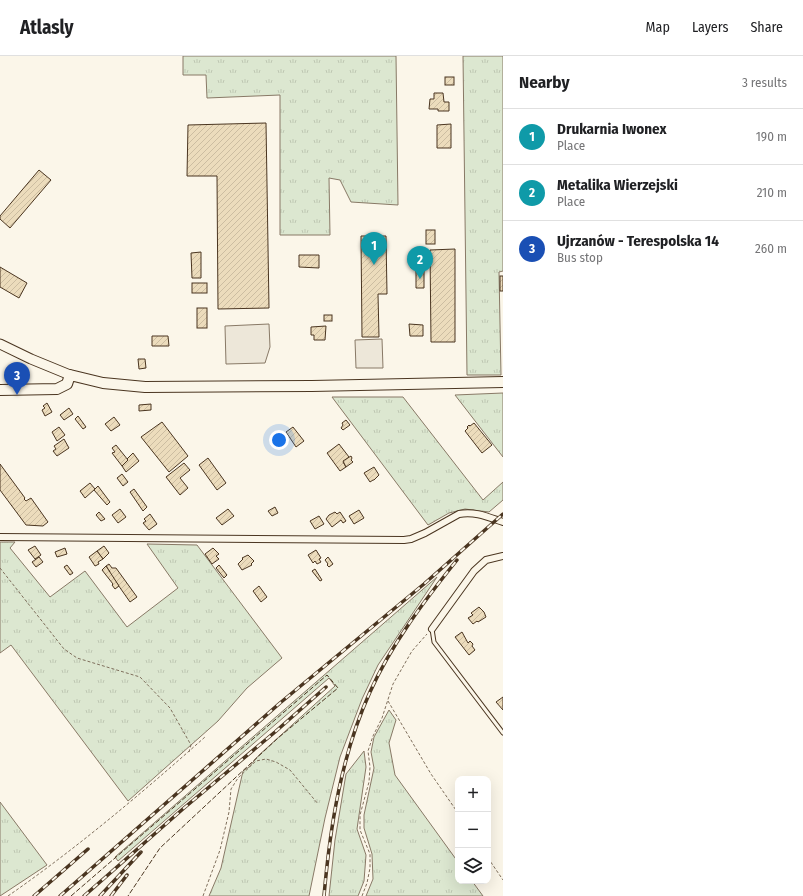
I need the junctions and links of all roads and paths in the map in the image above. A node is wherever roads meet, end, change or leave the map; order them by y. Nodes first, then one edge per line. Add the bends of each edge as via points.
1 (0, 344) edge
2 (70, 375) junction
3 (503, 382) edge
4 (0, 390) edge
5 (503, 522) edge
6 (0, 537) edge
7 (503, 556) edge
8 (0, 568) edge
9 (432, 629) junction
10 (387, 701) junction
11 (503, 733) edge
12 (205, 737) dead end
13 (189, 752) junction
14 (318, 804) dead end
15 (457, 812) edge
16 (491, 862) edge
17 (503, 880) edge
18 (8, 896) edge
19 (203, 896) edge
20 (362, 896) edge

1 - 2 street
2 - 3 main road via 103,383 145,387
2 - 4 main road via 67,384 57,389
5 - 6 street via 473,513 458,514 417,537 404,540
7 - 9 street via 486,560 474,571
8 - 13 path via 64,649 77,658 140,677 170,708 191,745
9 - 10 path via 412,651 392,684
9 - 11 lane via 434,642
10 - 15 path
10 - 20 path via 368,751 369,782 360,816 360,830 370,854 370,868
12 - 13 path
13 - 18 path via 98,828
14 - 19 path via 290,770 266,759 256,761 238,778 232,788 220,850
16 - 17 path

